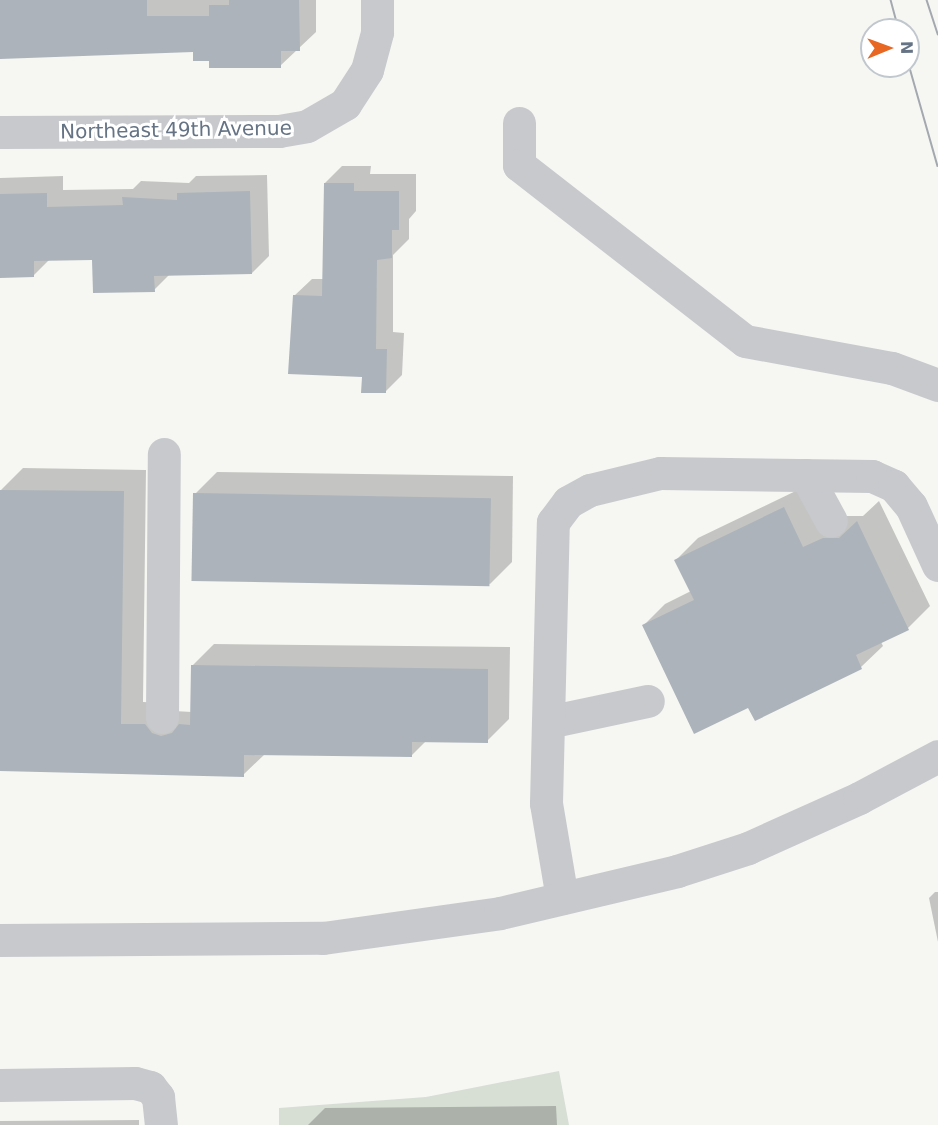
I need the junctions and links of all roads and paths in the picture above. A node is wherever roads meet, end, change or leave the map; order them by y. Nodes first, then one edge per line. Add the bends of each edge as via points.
1 (377, 0) edge
2 (519, 123) dead end
3 (0, 132) edge
4 (938, 385) edge
5 (164, 454) dead end
6 (806, 475) junction
7 (831, 521) dead end
8 (938, 565) edge
9 (648, 701) dead end
10 (162, 717) dead end
11 (548, 722) junction
12 (938, 756) edge
13 (562, 898) junction
14 (0, 940) edge
15 (0, 1085) edge
16 (161, 1125) edge

1 - 3 street, Northeast 49th Avenue via 374,52 367,70 345,104 317,123 294,130
2 - 4 street via 519,165 745,341 892,368
5 - 10 street
6 - 7 street
6 - 8 street via 872,476 894,486 911,506
6 - 11 street via 660,473 590,490 568,502 553,522
9 - 11 street
11 - 13 street via 546,803
12 - 13 street via 859,798 748,848 677,872
13 - 14 street via 500,913 323,938
15 - 16 street via 135,1083 150,1087 158,1097

